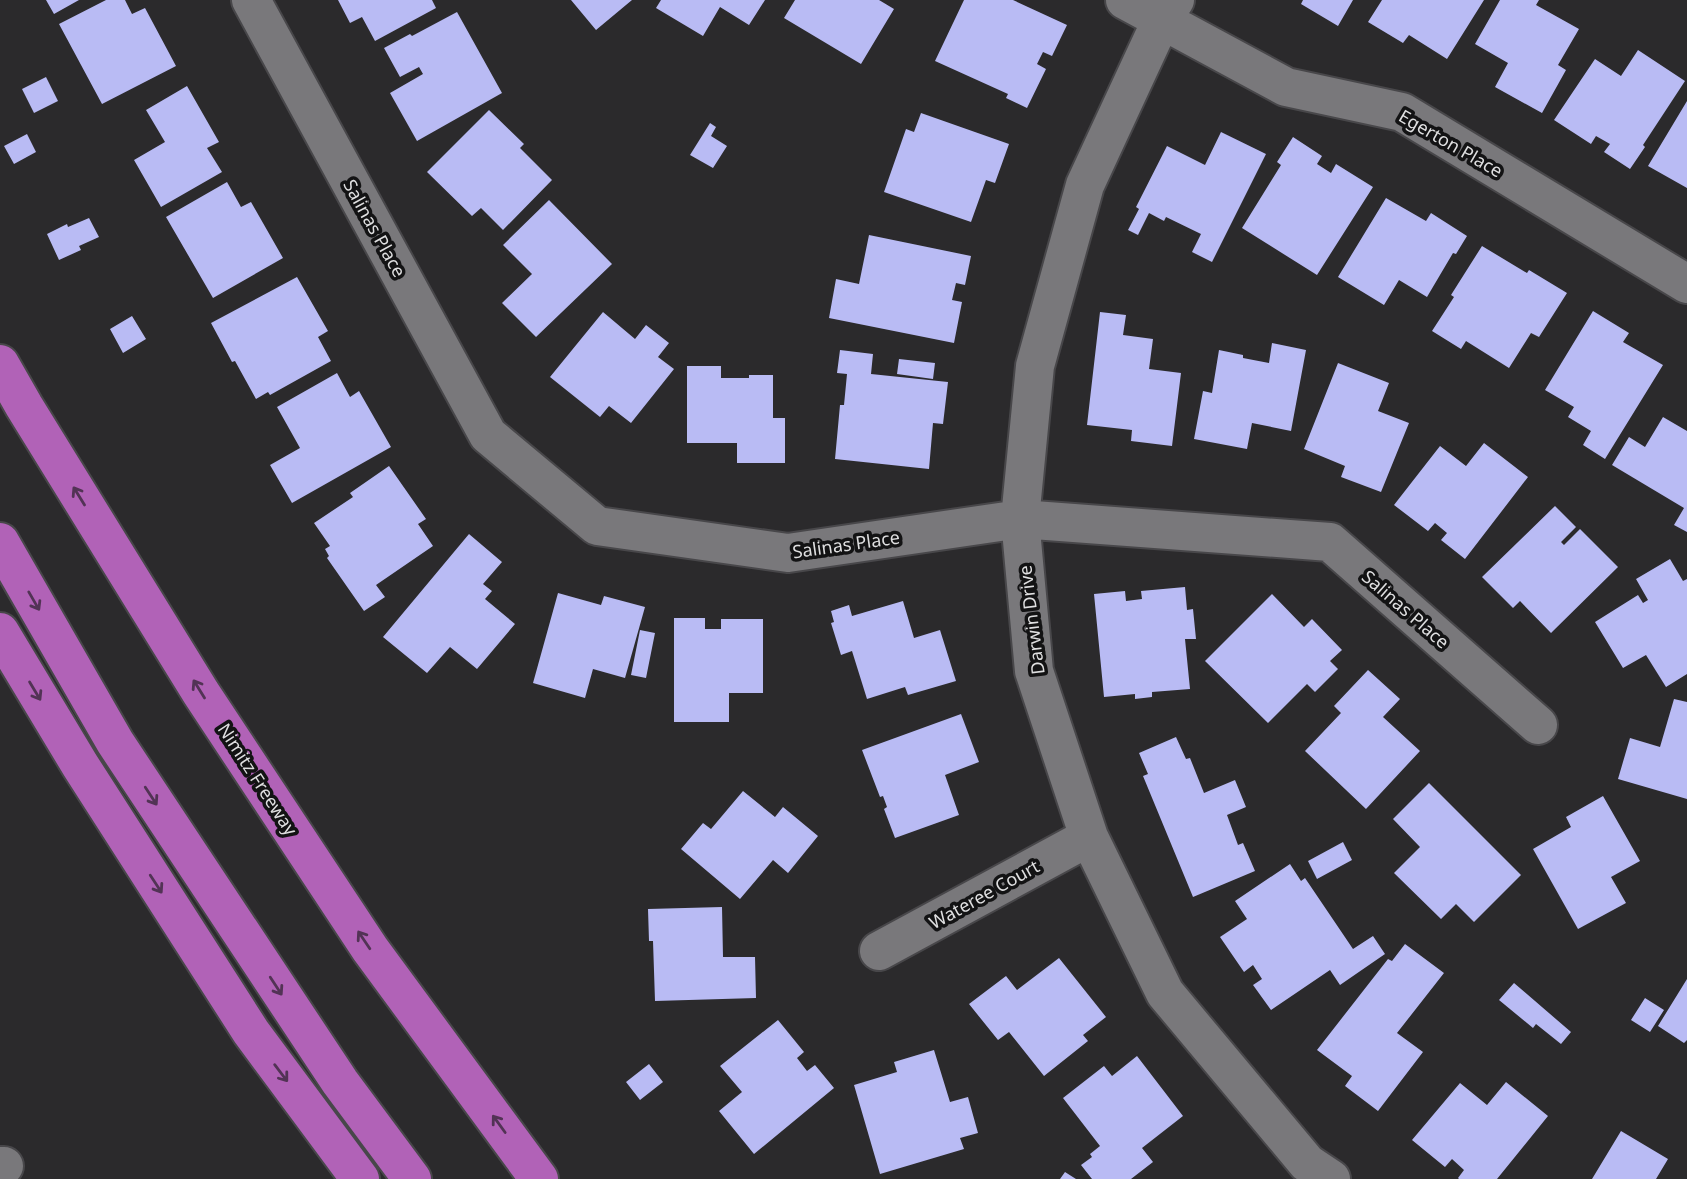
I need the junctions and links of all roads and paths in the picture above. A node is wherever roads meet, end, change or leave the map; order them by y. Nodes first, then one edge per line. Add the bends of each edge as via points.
1 (251, 0) edge
2 (1125, 0) edge
3 (1168, 10) edge
4 (1687, 284) edge
5 (0, 364) edge
6 (1020, 519) junction
7 (0, 542) edge
8 (0, 632) edge
9 (1538, 725) dead end
10 (1089, 836) junction
11 (879, 951) dead end
12 (1311, 1174) edge
13 (360, 1179) edge
14 (412, 1179) edge
15 (539, 1179) edge

1 - 6 street, Salinas Place via 488,435 597,526 788,553
2 - 3 street, Egerton Place
3 - 4 street, Egerton Place via 1286,87 1402,112
3 - 6 street, Darwin Drive via 1084,185 1035,366
15 -> 5 highway, Nimitz Freeway via 354,925 201,693
6 - 9 street, Salinas Place via 1330,542
6 - 10 street, Darwin Drive via 1034,671
7 -> 14 highway via 115,742 340,1082
8 -> 13 highway via 251,1032
10 - 11 street, Wateree Court
10 - 12 street, Darwin Drive via 1165,993

